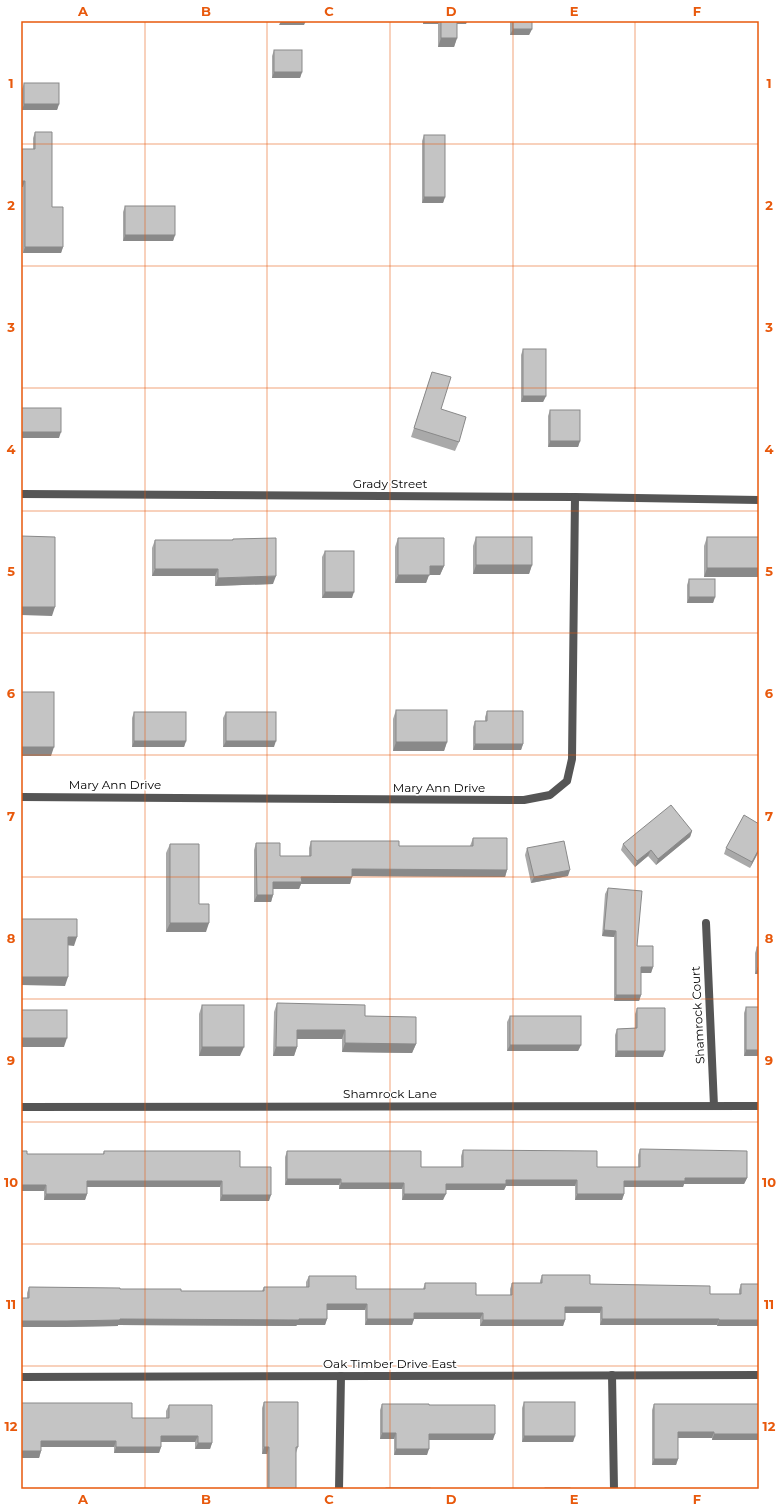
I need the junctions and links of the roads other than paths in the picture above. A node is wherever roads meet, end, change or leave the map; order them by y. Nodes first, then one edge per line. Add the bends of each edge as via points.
1 (21, 494) edge
2 (575, 497) junction
3 (759, 500) edge
4 (21, 797) edge
5 (706, 923) dead end
6 (21, 1106) edge
7 (714, 1106) junction
8 (759, 1106) edge
9 (612, 1375) junction
10 (759, 1375) edge
11 (341, 1376) junction
12 (21, 1377) edge
13 (339, 1489) edge
14 (614, 1489) edge

1 - 2 street, Grady Street
2 - 3 street, Grady Street
2 - 4 street, Mary Ann Drive via 572,759 566,781 550,795 524,800
5 - 7 street, Shamrock Court
6 - 7 street, Shamrock Lane
7 - 8 street, Shamrock Lane
9 - 10 street, Oak Timber Drive East
9 - 11 street, Oak Timber Drive East
9 - 14 street
11 - 12 street, Oak Timber Drive East
11 - 13 street

